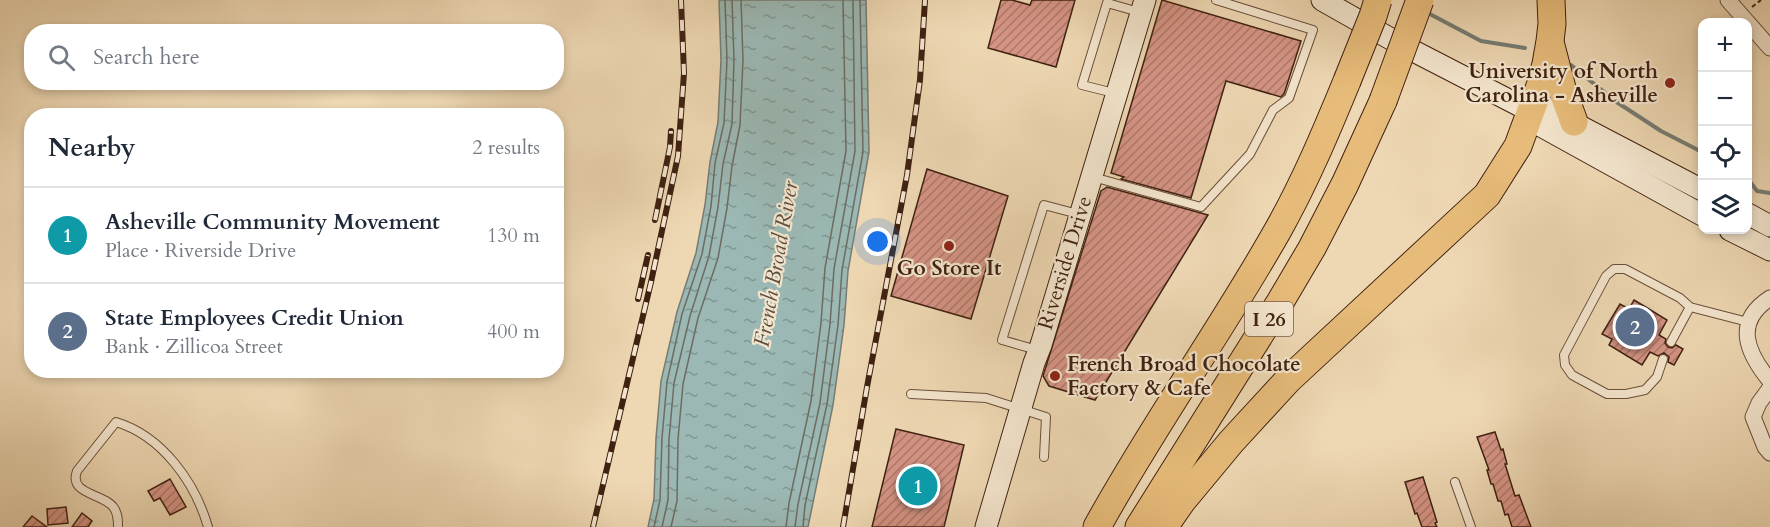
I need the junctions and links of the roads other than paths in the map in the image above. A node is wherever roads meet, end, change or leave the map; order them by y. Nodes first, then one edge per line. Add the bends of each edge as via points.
1 (1216, 0) edge
2 (1322, 0) edge
3 (1378, 0) edge
4 (1420, 0) edge
5 (1551, 0) edge
6 (1728, 0) edge
7 (1107, 1) edge
8 (1143, 6) edge
9 (1550, 41) junction
10 (1770, 48) edge
11 (1116, 94) junction
12 (1530, 111) junction
13 (1574, 122) junction
14 (1091, 176) junction
15 (1698, 188) edge
16 (1698, 213) edge
17 (1080, 214) junction
18 (1752, 216) edge
19 (1770, 226) edge
20 (1738, 234) edge
21 (1770, 250) edge
22 (1770, 298) edge
23 (1690, 307) junction
24 (1748, 322) junction
25 (1671, 342) dead end
26 (1039, 351) junction
27 (1663, 359) dead end
28 (1770, 381) edge
29 (1770, 388) edge
30 (911, 394) dead end
31 (1021, 408) junction
32 (1770, 453) edge
33 (1044, 457) dead end
34 (1455, 482) dead end
35 (118, 527) edge
36 (208, 527) edge
37 (986, 527) edge
38 (1097, 527) edge
39 (1139, 527) edge
40 (1164, 527) edge
41 (1471, 527) edge

1 - 14 lane via 1313,30 1289,98 1274,110 1250,154 1201,207
2 - 12 main road
3 - 38 highway, I 26, bridge via 1311,167 1279,229
4 - 39 highway, I 26, bridge via 1383,101 1312,248
5 - 9 highway
6 - 10 street
7 - 8 lane
7 - 11 lane via 1082,85
8 - 11 main road, Riverside Drive
9 - 12 highway
9 - 13 highway
11 - 14 main road, Riverside Drive
12 - 13 main road via 1549,110
12 - 16 main road via 1541,126
12 - 40 highway via 1518,146 1487,195 1288,380 1182,501
13 - 15 main road
14 - 17 main road, Riverside Drive
17 - 26 main road, Riverside Drive
17 - 26 lane via 1044,205 1002,340
18 - 19 main road
20 - 21 main road
22 - 24 street
23 - 24 lane
23 - 25 lane
23 - 27 lane via 1625,269 1614,269 1606,276 1564,355 1572,375 1607,394 1645,390 1657,377
24 - 28 street via 1750,350
26 - 31 main road, Riverside Drive
29 - 32 street via 1753,417
30 - 31 lane via 986,398
31 - 33 lane via 1046,417
31 - 37 main road, Riverside Drive
34 - 41 lane
35 - 36 lane via 113,506 82,491 75,476 116,422 154,441 195,492

